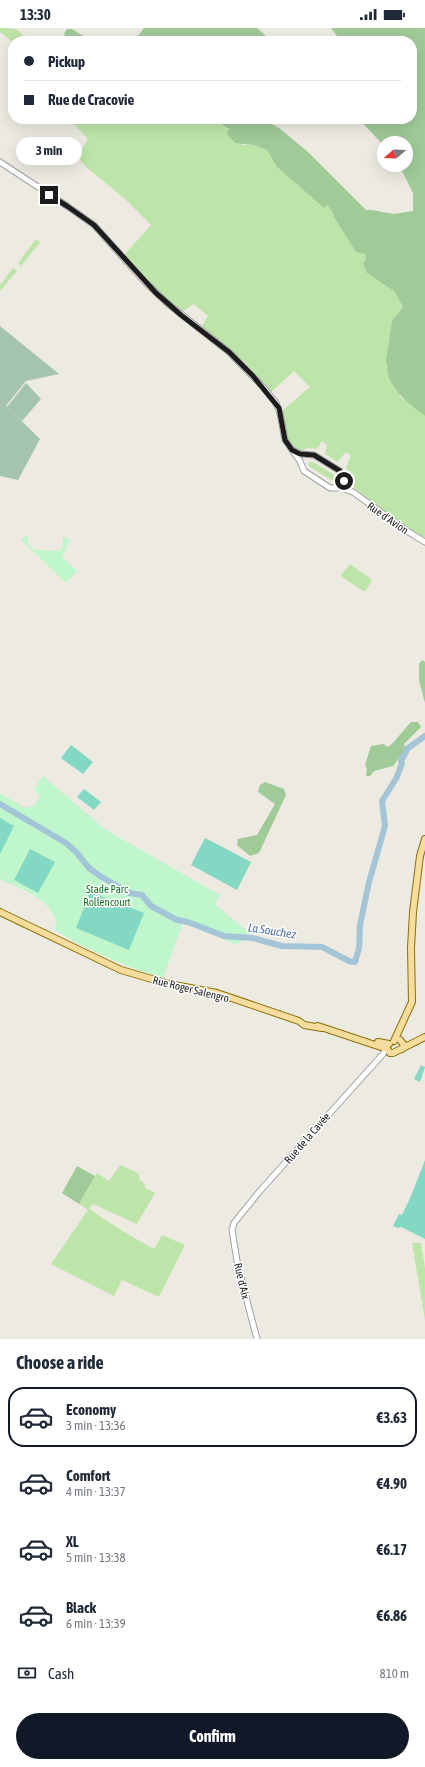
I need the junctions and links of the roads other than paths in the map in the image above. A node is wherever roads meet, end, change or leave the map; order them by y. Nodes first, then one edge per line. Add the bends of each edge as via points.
1 (0, 162) edge
2 (292, 450) junction
3 (307, 455) junction
4 (302, 464) junction
5 (344, 480) junction
6 (339, 487) junction
7 (353, 492) junction
8 (425, 542) edge
9 (425, 839) edge
10 (1, 911) edge
11 (425, 1037) edge
12 (412, 1042) junction
13 (391, 1046) junction
14 (402, 1049) junction
15 (234, 1223) joint
16 (257, 1339) edge

1 - 2 street, Rue d'Avion via 94,225 167,303 229,352 276,404 285,440
2 - 3 street, Rue d'Avion
2 - 4 street, Rue d'Avion
3 - 4 street
3 - 5 street, Rue d'Avion via 314,455 340,471
4 - 6 street, Rue d'Avion via 304,471 330,488
5 - 6 street
5 - 7 street, Rue d'Avion
6 - 7 street, Rue d'Avion
7 - 8 street, Rue d'Avion
9 - 13 main road via 420,856 413,919 412,1002
10 - 13 main road, Rue Roger Salengro via 121,970 162,983 217,993 302,1022 304,1025
11 - 12 main road
12 - 13 main road
12 - 14 main road
13 - 14 main road via 404,1046
13 - 14 main road via 393,1053
13 - 15 street, Rue de la Cavée
15 - 16 street, Rue d'Aix via 232,1230 238,1267

